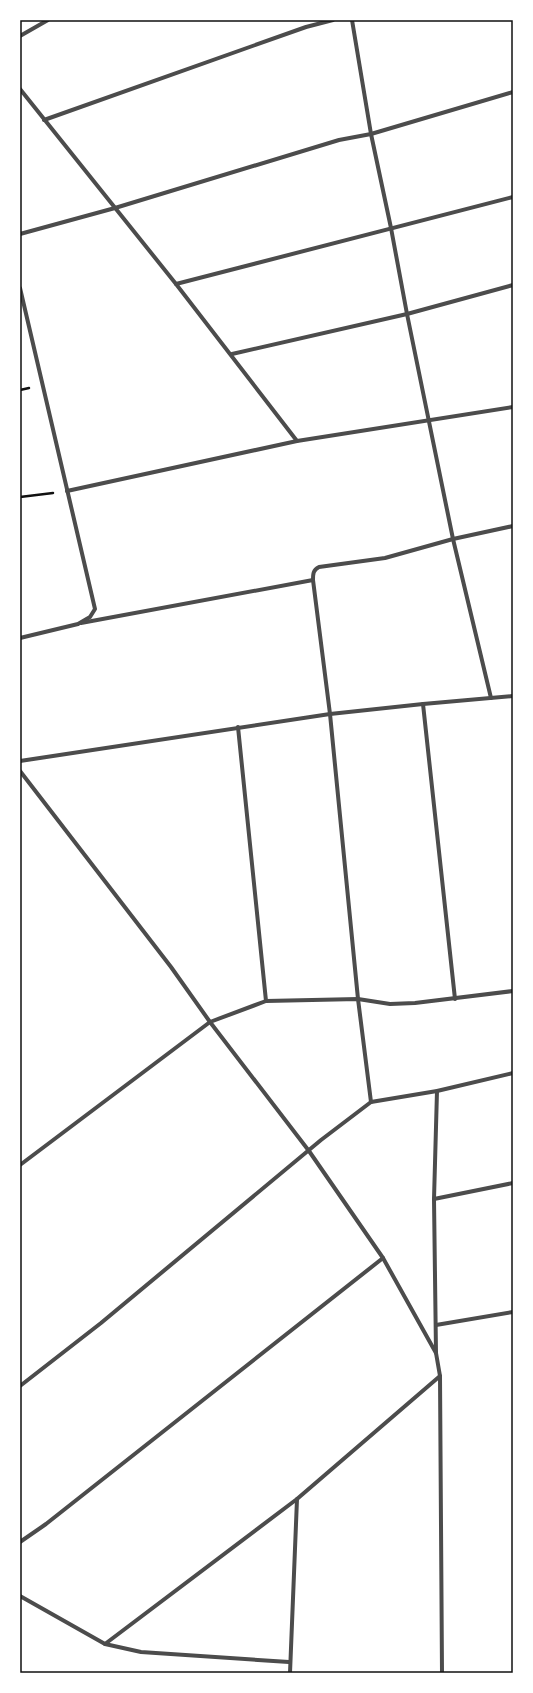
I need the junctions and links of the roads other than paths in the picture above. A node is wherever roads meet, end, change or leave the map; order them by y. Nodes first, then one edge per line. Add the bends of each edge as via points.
1 (48, 20) edge
2 (333, 20) edge
3 (352, 20) edge
4 (20, 36) edge
5 (20, 89) edge
6 (513, 92) edge
7 (44, 120) junction
8 (371, 134) junction
9 (513, 197) edge
10 (115, 208) junction
11 (391, 228) junction
12 (20, 234) edge
13 (176, 284) junction
14 (513, 285) edge
15 (20, 288) edge
16 (407, 314) junction
17 (232, 354) junction
18 (513, 408) edge
19 (430, 422) junction
20 (298, 441) junction
21 (67, 491) junction
22 (513, 526) edge
23 (453, 539) junction
24 (313, 580) junction
25 (78, 624) junction
26 (20, 638) edge
27 (513, 696) edge
28 (491, 698) junction
29 (423, 704) junction
30 (330, 714) junction
31 (238, 727) junction
32 (20, 761) edge
33 (20, 771) edge
34 (513, 991) edge
35 (358, 999) junction
36 (455, 999) junction
37 (266, 1001) junction
38 (210, 1022) junction
39 (513, 1073) edge
40 (436, 1091) junction
41 (371, 1102) junction
42 (309, 1151) junction
43 (20, 1165) edge
44 (513, 1183) edge
45 (434, 1199) junction
46 (383, 1258) junction
47 (513, 1312) edge
48 (436, 1325) junction
49 (436, 1353) junction
50 (440, 1376) junction
51 (20, 1386) edge
52 (297, 1498) junction
53 (20, 1542) edge
54 (20, 1596) edge
55 (105, 1644) junction
56 (289, 1662) junction
57 (290, 1673) edge
58 (442, 1673) edge

1 - 4 street
2 - 7 street via 306,27
3 - 8 street
5 - 7 street
6 - 8 street
7 - 10 street
8 - 10 street via 339,140
8 - 11 street
9 - 11 street
10 - 12 street
10 - 13 street
11 - 13 street
11 - 16 street
13 - 17 street
14 - 16 street
15 - 21 street
16 - 17 street
16 - 19 street
17 - 20 street
18 - 19 street
19 - 20 street
19 - 23 street
20 - 21 street
21 - 25 street via 95,608 90,617
22 - 23 street
23 - 24 street via 385,558 319,567 313,572
23 - 28 street
24 - 25 street
24 - 30 street
25 - 26 street
27 - 28 street
28 - 29 street
29 - 30 street
29 - 36 street
30 - 31 street
30 - 35 street
31 - 32 street
31 - 37 street
33 - 38 street via 171,967
34 - 36 street
35 - 36 street via 390,1004
35 - 37 street
35 - 41 street
37 - 38 street
38 - 42 street
38 - 43 street
39 - 40 street
40 - 41 street
40 - 45 street
41 - 42 street
42 - 46 street
42 - 51 street via 101,1323
44 - 45 street
45 - 48 street
46 - 49 street
46 - 53 street
47 - 48 street
48 - 49 street
49 - 50 street
50 - 52 street
50 - 58 street
52 - 55 street
52 - 56 street
54 - 55 street
55 - 56 street via 141,1652
56 - 57 street

